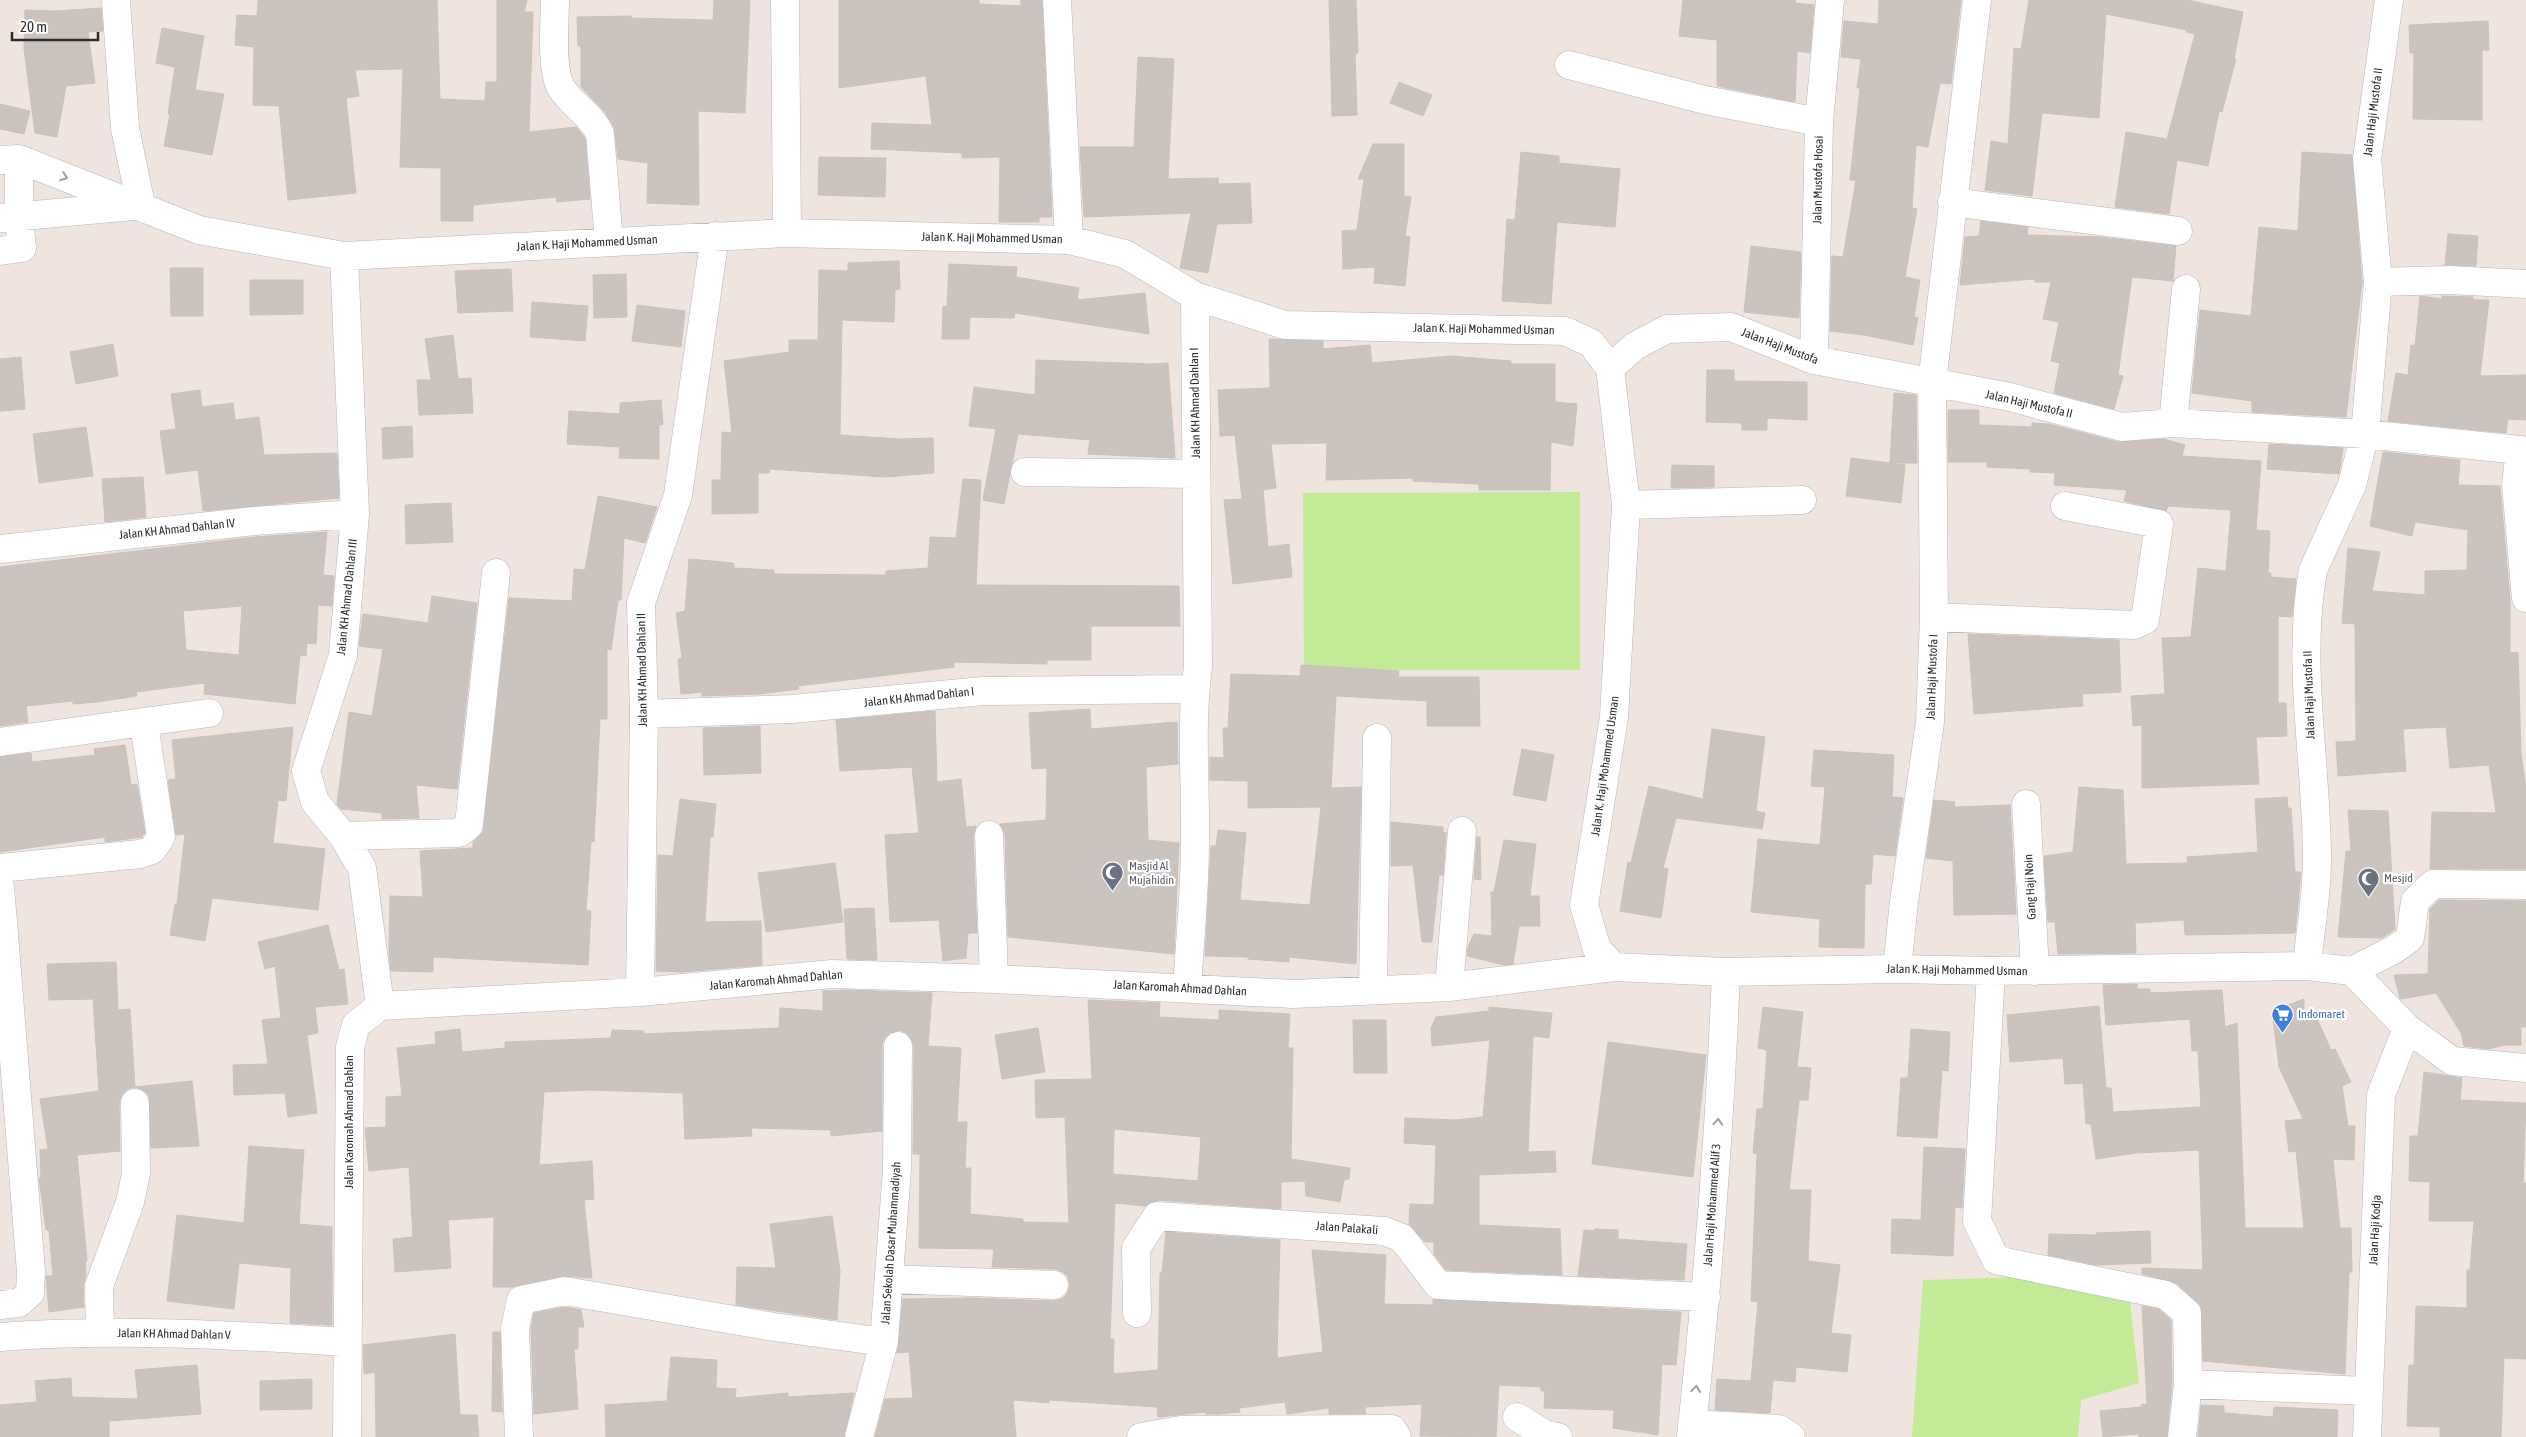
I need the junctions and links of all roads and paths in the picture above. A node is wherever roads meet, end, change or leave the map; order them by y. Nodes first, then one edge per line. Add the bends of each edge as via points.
1 (116, 0) edge
2 (555, 0) edge
3 (785, 0) edge
4 (1057, 0) edge
5 (1830, 0) edge
6 (1976, 0) edge
7 (2388, 1) edge
8 (1569, 65) dead end
9 (1819, 122) junction
10 (9, 160) edge
11 (1952, 202) junction
12 (141, 205) junction
13 (9, 218) edge
14 (2178, 231) dead end
15 (787, 234) junction
16 (716, 236) junction
17 (1069, 240) junction
18 (610, 242) junction
19 (0, 251) edge
20 (344, 256) junction
21 (2378, 282) junction
22 (2526, 284) edge
23 (2186, 290) dead end
24 (1195, 296) junction
25 (1814, 360) junction
26 (1610, 368) junction
27 (1932, 383) junction
28 (2173, 423) junction
29 (2365, 434) junction
30 (1025, 472) dead end
31 (1196, 474) junction
32 (1802, 500) dead end
33 (1626, 505) junction
34 (2065, 506) dead end
35 (355, 514) junction
36 (0, 549) edge
37 (496, 573) dead end
38 (2526, 598) edge
39 (1934, 618) junction
40 (1195, 690) junction
41 (209, 713) dead end
42 (644, 714) junction
43 (144, 722) junction
44 (1377, 738) dead end
45 (0, 742) edge
46 (2026, 804) dead end
47 (1462, 830) dead end
48 (988, 835) dead end
49 (343, 836) junction
50 (0, 868) edge
51 (2526, 886) edge
52 (0, 887) edge
53 (2, 934) edge
54 (1614, 966) junction
55 (2307, 966) junction
56 (1897, 969) junction
57 (1991, 971) junction
58 (2036, 971) junction
59 (2352, 971) junction
60 (1726, 972) junction
61 (994, 979) junction
62 (1449, 987) junction
63 (1187, 988) junction
64 (1374, 989) junction
65 (640, 992) junction
66 (380, 1006) junction
67 (2407, 1028) junction
68 (898, 1046) dead end
69 (2526, 1068) edge
70 (134, 1103) dead end
71 (889, 1279) junction
72 (1054, 1285) dead end
73 (1706, 1297) junction
74 (0, 1305) edge
75 (1137, 1313) dead end
76 (100, 1333) junction
77 (0, 1337) edge
78 (347, 1342) junction
79 (884, 1342) junction
80 (2188, 1384) junction
81 (2368, 1392) junction
82 (1517, 1417) dead end
83 (1692, 1431) edge
84 (347, 1437) edge
85 (519, 1437) edge
86 (859, 1437) edge
87 (1141, 1437) edge
88 (1397, 1437) edge
89 (1558, 1437) edge
90 (1791, 1437) edge
91 (2182, 1437) edge
92 (2367, 1437) edge

1 - 12 street via 125,128
2 - 18 street via 557,76 561,88 595,123 600,134
3 - 15 street
4 - 17 street
5 - 9 street, Jalan Mustofa Hosai
6 - 11 street, Jalan Haji Mustofa I
7 - 21 street, Jalan Haji Mustofa II via 2367,159
8 - 9 street via 1705,100
9 - 25 street, Jalan Mustofa Hosai
10 -> 12 street, Jalan K. Haji Mohammed Usman
10 - 13 street
11 - 14 street
11 - 27 street, Jalan Haji Mustofa I
12 - 13 street, Jalan K. Haji Mohammed Usman
12 - 20 street, Jalan K. Haji Mohammed Usman via 199,230
13 - 19 street via 22,248
15 - 16 street, Jalan K. Haji Mohammed Usman
15 - 17 street, Jalan K. Haji Mohammed Usman
16 - 18 street, Jalan K. Haji Mohammed Usman
16 - 42 street, Jalan KH Ahmad Dahlan II via 678,495 641,603
17 - 24 street, Jalan K. Haji Mohammed Usman via 1125,254
18 - 20 street, Jalan K. Haji Mohammed Usman
20 - 35 street, Jalan KH Ahmad Dahlan III
21 - 22 street via 2450,280
21 - 29 street, Jalan Haji Mustofa II
23 - 28 street
24 - 26 street, Jalan K. Haji Mohammed Usman via 1284,324 1565,331 1591,342
24 - 31 street, Jalan KH Ahmad Dahlan I
25 - 26 street, Jalan Haji Mustofa via 1731,327 1667,329 1635,346
25 - 27 street, Jalan Haji Mustofa
26 - 33 street, Jalan K. Haji Mohammed Usman
27 - 28 street, Jalan Haji Mustofa II via 2010,397 2122,427
27 - 39 street, Jalan Haji Mustofa I
28 - 29 street, Jalan Haji Mustofa II
29 - 38 street, Jalan Haji Mustofa II via 2520,450 2516,485
29 - 55 street, Jalan Haji Mustofa II via 2352,485 2313,570 2310,585 2306,664 2317,861
30 - 31 street
31 - 40 street, Jalan KH Ahmad Dahlan I via 1198,667
32 - 33 street
33 - 54 street, Jalan K. Haji Mohammed Usman via 1614,717 1584,905 1597,949
34 - 39 street via 2158,524 2145,620 2134,625
35 - 36 street, Jalan KH Ahmad Dahlan IV via 254,521
35 - 49 street, Jalan KH Ahmad Dahlan III via 342,655 306,771 315,802
37 - 49 street via 469,825 459,833
39 - 56 street, Jalan Haji Mustofa I via 1930,722
40 - 42 street, Jalan KH Ahmad Dahlan I via 983,691 792,709
40 - 63 street, Jalan KH Ahmad Dahlan I via 1195,843
41 - 43 street
42 - 65 street, Jalan KH Ahmad Dahlan II
43 - 45 street
43 - 50 street via 160,837 152,850 140,854
44 - 64 street
46 - 58 street, Gang Haji Noin
47 - 62 street
48 - 61 street
49 - 66 street, Jalan KH Ahmad Dahlan III via 362,868
51 - 59 street via 2433,884 2415,902 2410,938 2395,950
52 - 53 street
53 - 74 street via 31,1272 30,1293 20,1303
54 - 60 street, Jalan K. Haji Mohammed Usman
54 - 62 street, Jalan Karomah Ahmad Dahlan
55 - 58 street, Jalan K. Haji Mohammed Usman
55 - 59 street, Jalan K. Haji Mohammed Usman
56 - 57 street, Jalan K. Haji Mohammed Usman
56 - 60 street, Jalan K. Haji Mohammed Usman
57 - 58 street, Jalan K. Haji Mohammed Usman
57 - 80 street via 1977,1221 1996,1260 2166,1295 2187,1313
59 - 67 street
73 -> 60 street, Jalan Haji Mohammed Alif 3
61 - 63 street, Jalan Karomah Ahmad Dahlan
61 - 65 street, Jalan Karomah Ahmad Dahlan via 832,974
62 - 64 street, Jalan Karomah Ahmad Dahlan
63 - 64 street, Jalan Karomah Ahmad Dahlan via 1293,994
65 - 66 street, Jalan Karomah Ahmad Dahlan
66 - 78 street, Jalan Karomah Ahmad Dahlan via 356,1025 350,1047
67 - 69 street via 2452,1061
67 - 81 street, Jalan Haji Kodja via 2381,1095
68 - 71 street, Jalan Sekolah Dasar Muhammadiyah via 897,1170
70 - 76 street via 136,1172 130,1202 99,1286
71 - 72 street
71 - 79 street, Jalan Sekolah Dasar Muhammadiyah
73 - 75 street, Jalan Palakali via 1438,1285 1402,1238 1384,1231 1157,1216 1136,1248
83 -> 73 street, Jalan Haji Mohammed Alif 3
76 - 77 street, Jalan KH Ahmad Dahlan V
76 - 78 street, Jalan KH Ahmad Dahlan V via 251,1336
78 - 84 street, Jalan Karomah Ahmad Dahlan
79 - 85 street via 774,1327 565,1291 521,1300 515,1328
79 - 86 street, Jalan Sekolah Dasar Muhammadiyah
80 - 81 street
80 - 91 street
81 - 92 street, Jalan Haji Kodja
82 - 89 street via 1546,1435
83 - 90 street via 1779,1429
87 - 88 street via 1180,1430 1392,1430

